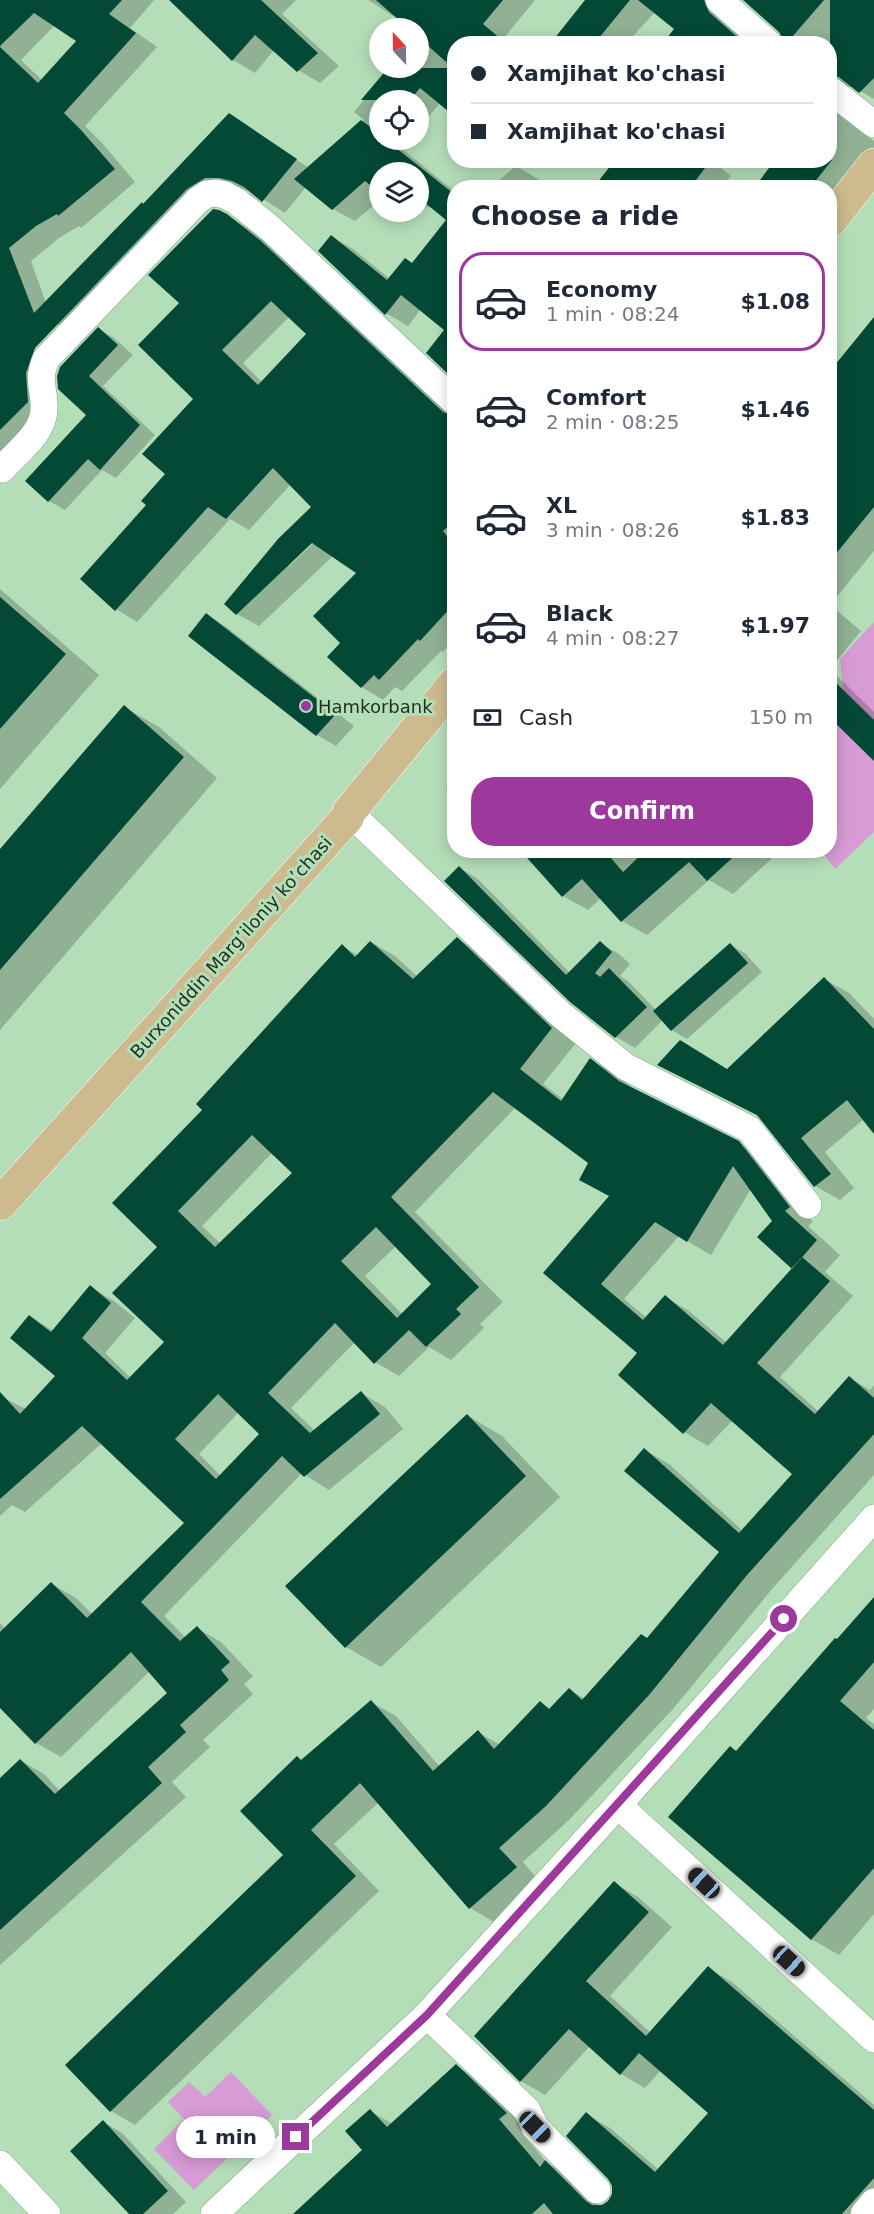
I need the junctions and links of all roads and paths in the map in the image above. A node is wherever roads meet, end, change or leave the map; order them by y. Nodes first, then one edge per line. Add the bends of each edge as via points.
1 (719, 0) edge
2 (759, 36) edge
3 (837, 95) edge
4 (874, 124) edge
5 (874, 165) edge
6 (837, 212) edge
7 (447, 394) edge
8 (2, 469) dead end
9 (447, 693) edge
10 (349, 812) junction
11 (0, 1204) edge
12 (808, 1205) dead end
13 (874, 1518) edge
14 (618, 1805) junction
15 (427, 2015) junction
16 (874, 2039) edge
17 (0, 2164) edge
18 (597, 2190) dead end
19 (874, 2202) edge
20 (47, 2214) edge
21 (214, 2214) edge
22 (864, 2214) edge

1 - 2 street
3 - 4 street
5 - 6 main road
7 - 8 street via 271,229 225,195 207,194 46,359 40,372 45,408 41,424
9 - 10 main road, Burxoniddin Marg’iloniy ko’chasi
10 - 11 main road, Burxoniddin Marg’iloniy ko’chasi
10 - 12 street via 560,1014 626,1067 749,1129
13 - 14 street
14 - 15 street
14 - 16 street
15 - 18 street via 527,2110 535,2127
15 - 21 street
17 - 20 street
19 - 22 street

